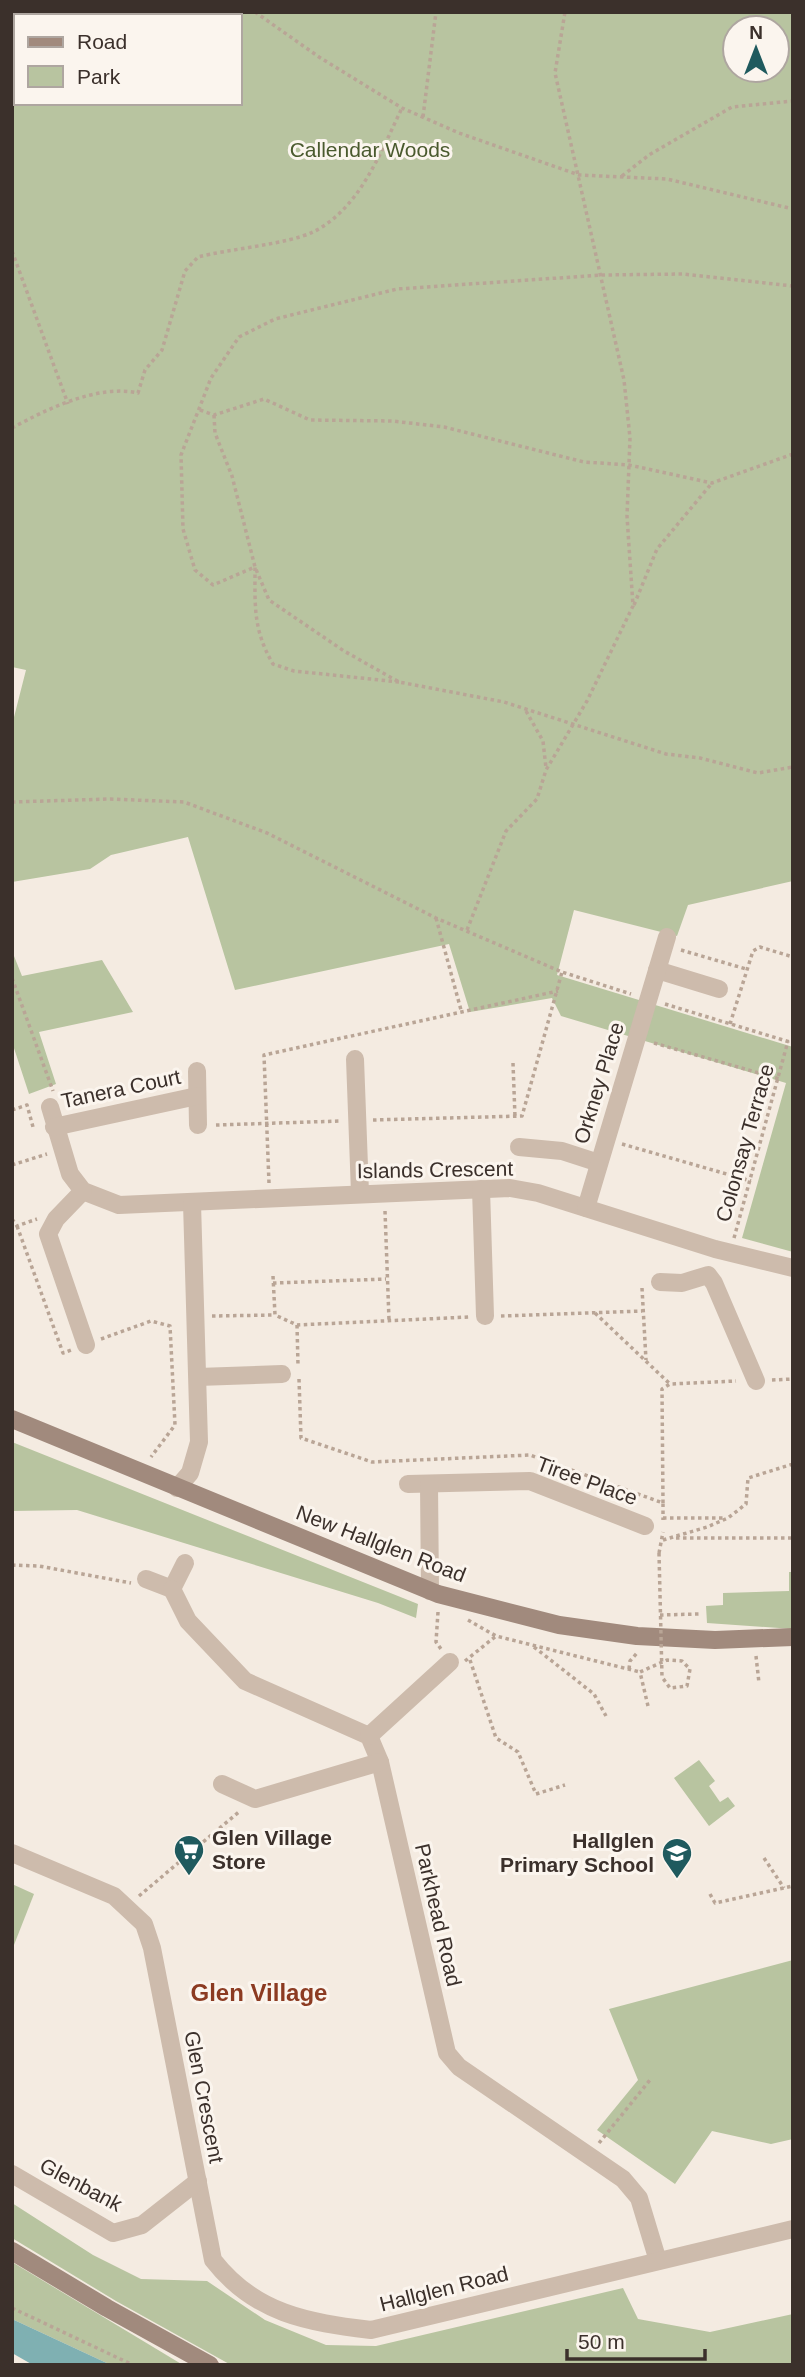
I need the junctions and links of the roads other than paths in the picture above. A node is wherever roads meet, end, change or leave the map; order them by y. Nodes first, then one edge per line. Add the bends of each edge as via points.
1 (665, 941) road end
2 (657, 970) junction
3 (719, 989) dead end
4 (355, 1059) dead end
5 (197, 1071) dead end
6 (197, 1096) junction
7 (50, 1107) road end
8 (198, 1125) road end
9 (54, 1127) junction
10 (519, 1147) dead end
11 (599, 1163) junction
12 (481, 1189) junction
13 (83, 1191) junction
14 (360, 1193) junction
15 (192, 1203) junction
16 (586, 1208) junction
17 (723, 1251) junction
18 (793, 1268) edge
19 (708, 1275) junction
20 (660, 1282) dead end
21 (485, 1316) road end
22 (86, 1345) road end
23 (282, 1374) dead end
24 (198, 1377) junction
25 (756, 1381) road end
26 (12, 1419) edge
27 (408, 1484) dead end
28 (429, 1484) junction
29 (177, 1488) junction
30 (645, 1526) dead end
31 (185, 1563) dead end
32 (140, 1581) road end
33 (172, 1589) junction
34 (434, 1593) junction
35 (793, 1637) edge
36 (450, 1662) dead end
37 (369, 1736) junction
38 (380, 1762) junction
39 (222, 1784) dead end
40 (12, 1853) edge
41 (12, 2174) edge
42 (198, 2181) junction
43 (793, 2229) edge
44 (12, 2251) edge
45 (658, 2261) junction
46 (210, 2365) edge

1 - 2 street, Orkney Place
2 - 3 street
2 - 11 street, Orkney Place
4 - 14 street
5 - 6 street, Tanera Court
6 - 8 street, Tanera Court
6 - 9 street, Tanera Court
7 - 9 street
9 - 13 street via 70,1174
10 - 11 street via 562,1151
11 - 16 street, Orkney Place
12 - 14 street, Islands Crescent
12 - 16 street, Islands Crescent via 538,1193
12 - 21 street
13 - 15 street, Islands Crescent via 119,1205
13 - 22 street via 48,1234
14 - 15 street, Islands Crescent
15 - 24 street
16 - 17 street, Islands Crescent
17 - 18 street, Islands Crescent
17 - 19 street
19 - 20 street via 682,1283
19 - 25 street
23 - 24 street
24 - 29 street via 197,1458
26 - 29 street, New Hallglen Road
27 - 28 street, Tiree Place
28 - 30 street, Tiree Place via 530,1481
28 - 34 street
29 - 34 street, New Hallglen Road
31 - 33 street
32 - 33 street
33 - 37 street via 188,1621 244,1681
34 - 35 street, New Hallglen Road via 559,1625 637,1636
36 - 37 street
37 - 38 street, Parkhead Road
38 - 39 street via 255,1799
38 - 45 street, Parkhead Road via 447,2053 459,2067 623,2179 639,2198
40 - 42 street, Glen Crescent via 114,1896 144,1924
41 - 42 street, Glenbank via 113,2232 142,2225
42 - 45 street, Hallglen Road via 213,2260 232,2284 275,2310 327,2325 371,2330
43 - 45 street, Hallglen Road
44 - 46 street

